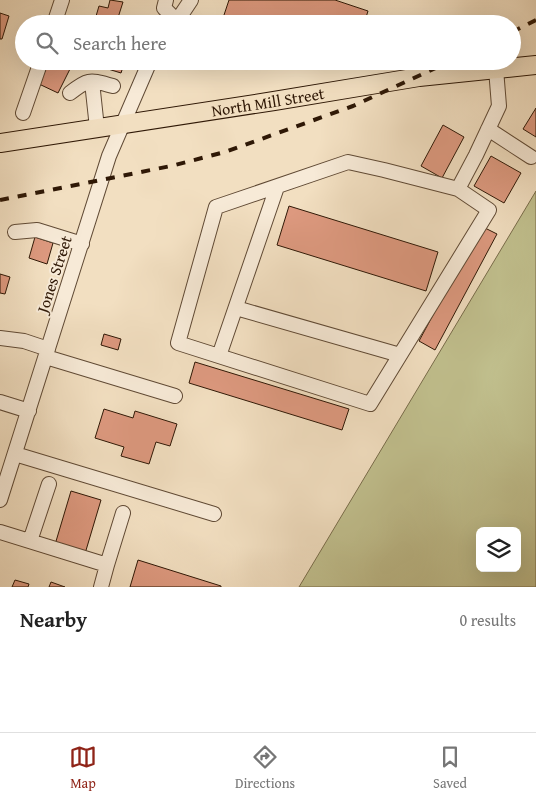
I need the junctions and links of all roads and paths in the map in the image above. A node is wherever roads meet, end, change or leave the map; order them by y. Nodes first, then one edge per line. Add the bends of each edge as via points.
1 (62, 0) edge
2 (166, 0) edge
3 (191, 0) edge
4 (57, 15) edge
5 (170, 15) edge
6 (181, 15) edge
7 (536, 65) edge
8 (521, 66) edge
9 (38, 70) edge
10 (146, 70) edge
11 (486, 70) edge
12 (496, 70) edge
13 (92, 82) junction
14 (113, 86) dead end
15 (70, 94) dead end
16 (23, 114) dead end
17 (124, 124) junction
18 (97, 128) junction
19 (488, 129) junction
20 (0, 143) edge
21 (531, 157) dead end
22 (277, 187) junction
23 (458, 189) junction
24 (15, 232) dead end
25 (82, 244) junction
26 (236, 308) junction
27 (0, 338) edge
28 (47, 353) junction
29 (400, 355) junction
30 (219, 356) junction
31 (175, 396) dead end
32 (0, 402) edge
33 (29, 411) junction
34 (15, 454) junction
35 (48, 484) dead end
36 (0, 500) edge
37 (123, 513) dead end
38 (214, 514) dead end
39 (0, 532) edge
40 (30, 541) junction
41 (107, 565) junction
42 (101, 587) edge

1 - 4 street
2 - 5 street via 164,8
3 - 6 street
7 - 8 main road, North Mill Street
9 - 16 street
10 - 17 street, Jones Street
11 - 17 main road, North Mill Street via 419,77
12 - 19 street via 499,106
13 - 14 street
13 - 15 street via 85,82
13 - 18 street
17 - 18 main road, North Mill Street
17 - 25 street, Jones Street via 109,156
18 - 20 main road, North Mill Street
19 - 21 street
19 - 23 street
22 - 23 street via 348,162
22 - 26 street
22 - 30 street via 216,207 178,343
23 - 29 street via 489,210
24 - 25 street via 37,230
25 - 28 street, Jones Street
26 - 29 street
26 - 30 street
27 - 28 street via 24,341
28 - 31 street
28 - 33 street, Jones Street
29 - 30 street via 370,404
32 - 33 street
33 - 34 street, Jones Street
34 - 36 street, Jones Street
34 - 38 street
35 - 40 street
37 - 41 street
39 - 40 street
40 - 41 street
41 - 42 street

